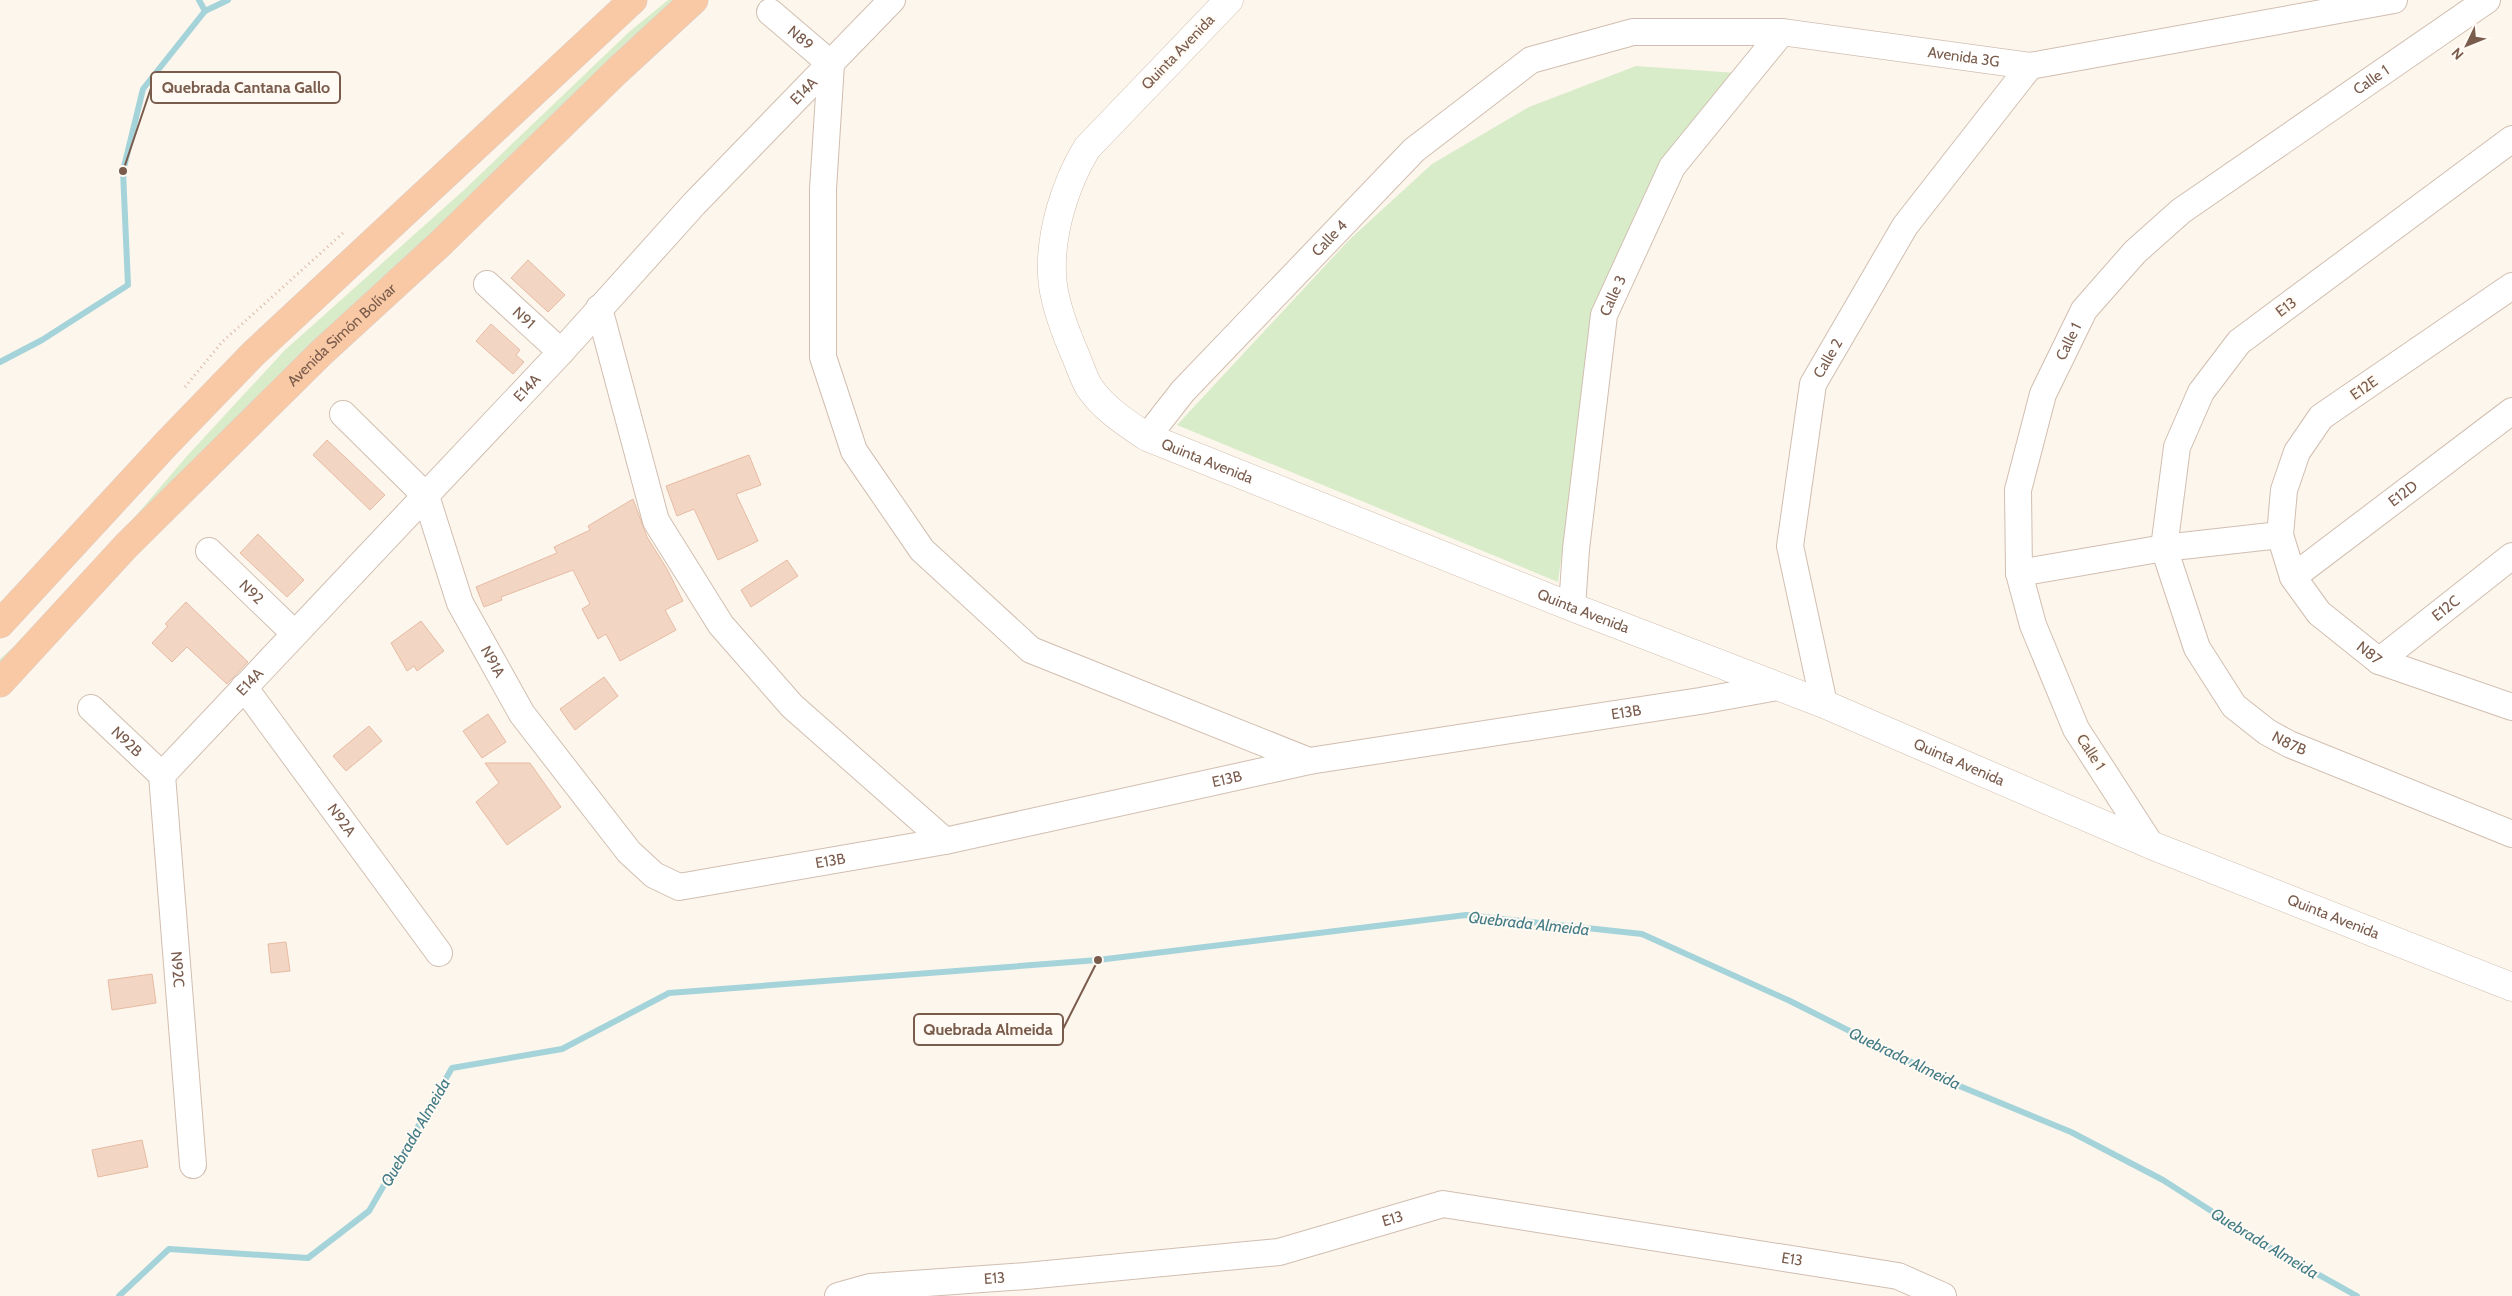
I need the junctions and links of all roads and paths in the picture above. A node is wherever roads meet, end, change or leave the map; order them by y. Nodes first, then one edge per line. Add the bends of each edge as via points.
1 (633, 0) edge
2 (694, 0) edge
3 (892, 0) edge
4 (1229, 0) edge
5 (2394, 0) edge
6 (2487, 0) edge
7 (770, 12) dead end
8 (1782, 32) junction
9 (1532, 60) joint
10 (831, 64) junction
11 (2030, 66) junction
12 (2512, 138) edge
13 (487, 284) dead end
14 (2512, 286) edge
15 (599, 308) junction
16 (561, 352) junction
17 (2512, 411) edge
18 (343, 414) dead end
19 (1147, 437) junction
20 (426, 496) junction
21 (2280, 535) junction
22 (2164, 548) junction
23 (209, 551) dead end
24 (2512, 556) edge
25 (2019, 573) junction
26 (2293, 577) junction
27 (1572, 607) junction
28 (0, 624) edge
29 (294, 633) junction
30 (2379, 661) junction
31 (0, 683) edge
32 (244, 687) junction
33 (1778, 687) junction
34 (2509, 703) edge
35 (1824, 704) junction
36 (91, 708) dead end
37 (1308, 761) junction
38 (162, 774) junction
39 (2512, 834) edge
40 (945, 840) junction
41 (2152, 845) junction
42 (679, 887) joint
43 (439, 953) dead end
44 (2512, 987) edge
45 (193, 1165) dead end
46 (874, 1291) edge
47 (838, 1296) edge
48 (1943, 1296) edge

1 - 28 highway via 254,354
2 - 31 highway, Avenida Simón Bolívar via 441,243 321,352 126,546
3 - 10 street, E14A
4 - 19 street, Quinta Avenida via 1087,148 1063,197 1052,277 1066,334 1089,386 1106,407
5 - 11 street, Avenida 3G
6 - 25 street, Calle 1 via 2181,211 2135,252 2084,310 2043,394 2018,490
7 - 10 street, N89
8 - 9 street, Avenida 3G via 1633,32
8 - 11 street, Avenida 3G
8 - 27 street, Calle 3 via 1672,167 1604,315
9 - 19 street, Calle 4 via 1414,150 1183,391
10 - 15 street, E14A via 694,204
10 - 37 street via 823,189 823,357 854,451 922,550 1031,650
11 - 35 street, Calle 2 via 1905,226 1813,384 1790,546
12 - 22 street, E13 via 2239,342 2201,392 2178,448
13 - 16 street, N91
14 - 21 street, E12E via 2321,417 2297,452 2284,490
15 - 16 street, E14A
15 - 40 street via 656,522 721,625 792,706
16 - 20 street, E14A
17 - 26 street, E12D
18 - 20 street, N91A
19 - 27 street, Quinta Avenida
20 - 29 street, E14A
20 - 42 street, N91A via 460,603 522,714 629,852 654,875
21 - 22 street
21 - 26 street, N87
22 - 25 street
22 - 39 street, N87B via 2197,648 2234,706 2289,744
23 - 29 street, N92
24 - 30 street, E12C
25 - 41 street, Calle 1 via 2033,625 2076,729
26 - 30 street, N87 via 2319,613
27 - 33 street, Quinta Avenida
29 - 32 street, E14A
30 - 34 street, N87
32 - 38 street, E14A
32 - 43 street, N92A
33 - 35 street, Quinta Avenida
33 - 37 street, E13B
35 - 41 street, Quinta Avenida
36 - 38 street, N92B
37 - 40 street, E13B
38 - 45 street, N92C
40 - 42 street, E13B
41 - 44 street, Quinta Avenida
46 - 47 street, E13
46 - 48 street, E13 via 1279,1252 1443,1204 1898,1276

